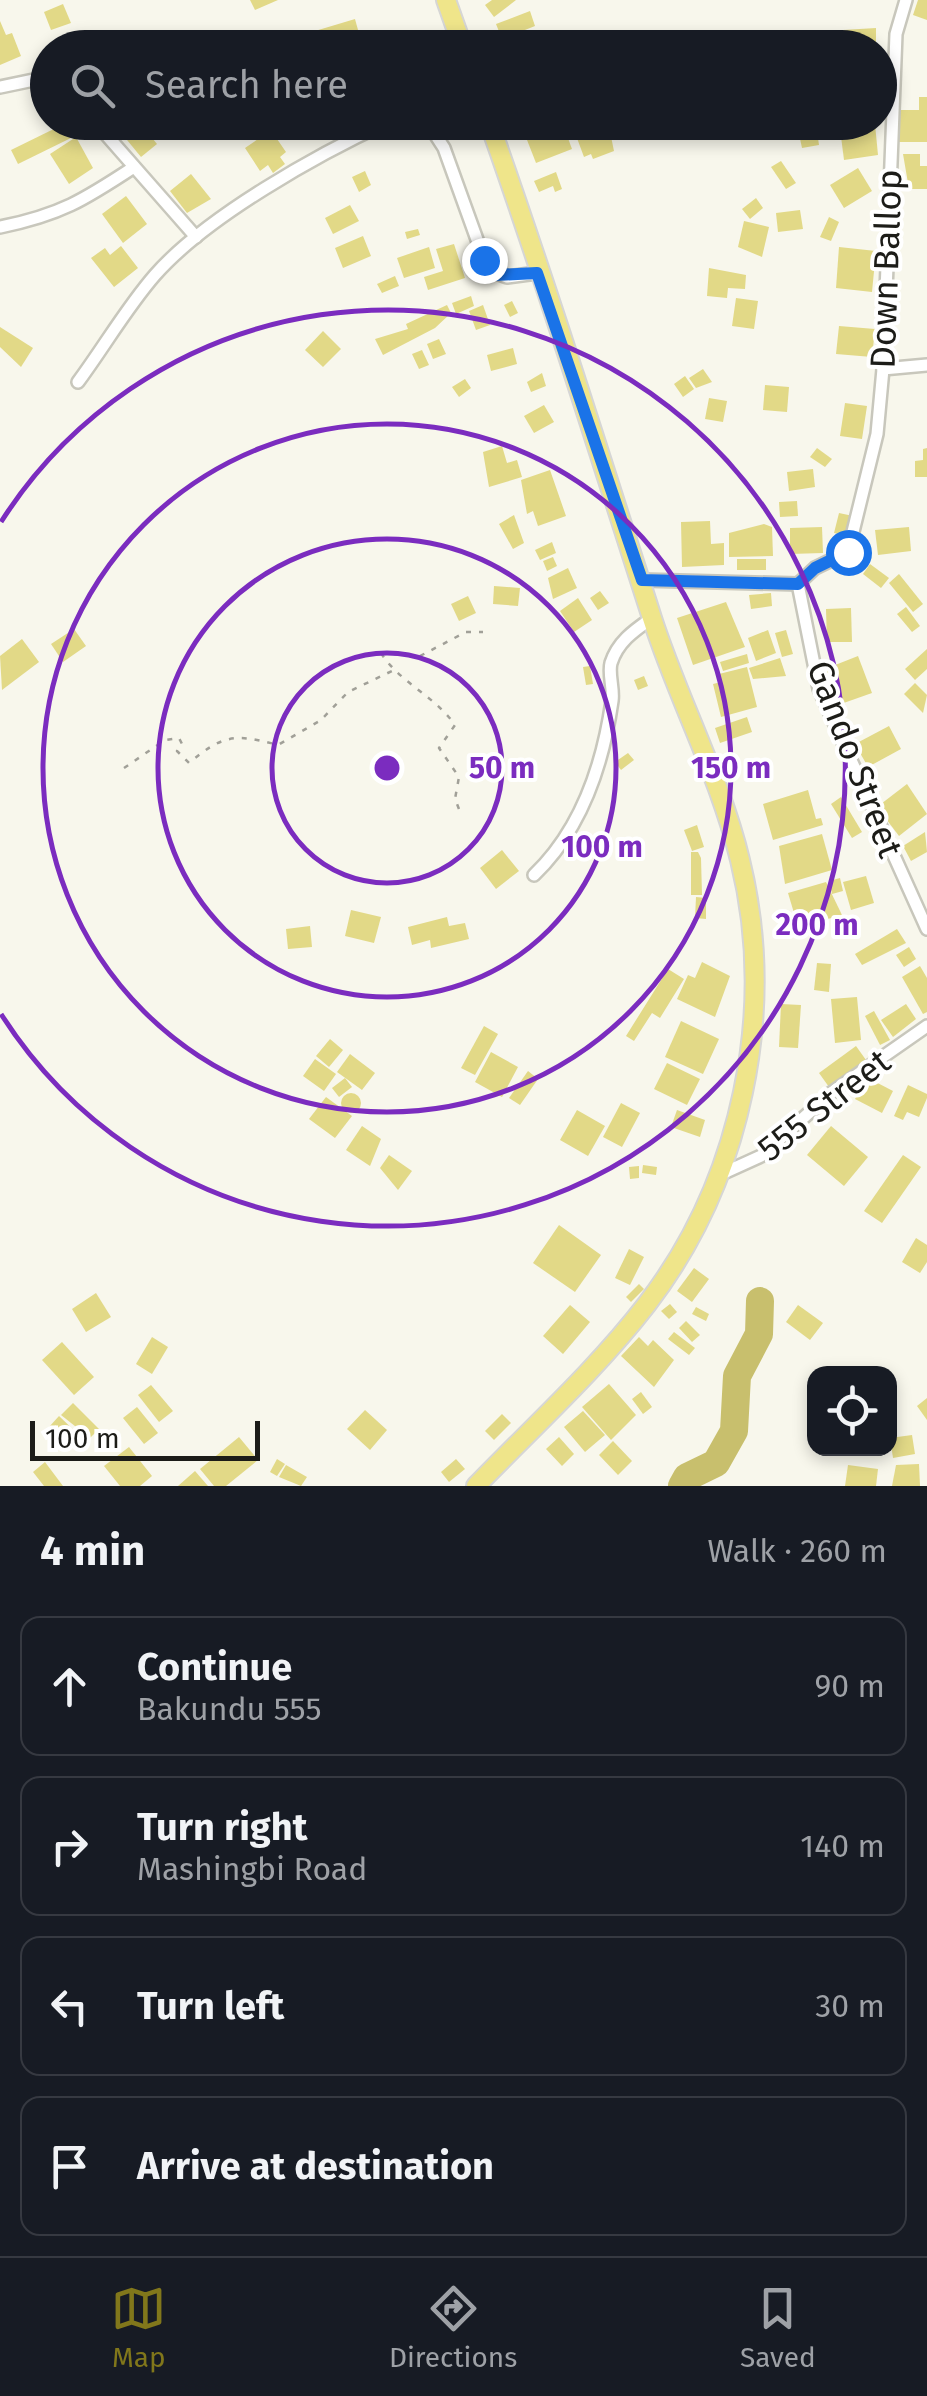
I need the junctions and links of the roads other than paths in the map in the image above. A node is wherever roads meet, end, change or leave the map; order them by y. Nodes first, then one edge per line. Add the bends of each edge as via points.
1 (446, 0) edge
2 (906, 0) edge
3 (456, 30) edge
4 (897, 31) edge
5 (30, 81) edge
6 (0, 87) edge
7 (110, 140) edge
8 (349, 140) edge
9 (439, 140) edge
10 (494, 140) edge
11 (892, 140) edge
12 (134, 167) junction
13 (0, 227) edge
14 (196, 237) junction
15 (537, 273) junction
16 (927, 365) edge
17 (883, 369) junction
18 (78, 382) dead end
19 (642, 580) junction
20 (798, 584) junction
21 (652, 618) junction
22 (534, 875) dead end
23 (927, 929) edge
24 (927, 1026) edge
25 (717, 1176) junction
26 (476, 1486) edge

1 - 3 main road
2 - 4 street, Down Ballop
5 - 6 street
7 - 12 street
8 - 14 street
9 - 15 street via 488,270 507,278
10 - 15 main road
11 - 17 street, Down Ballop
12 - 13 street via 74,206
12 - 14 street
14 - 18 street via 155,276
15 - 19 main road
16 - 17 street
17 - 20 street, Down Ballop via 854,538 848,552
19 - 20 street
19 - 21 main road
20 - 23 street, Gando Street via 820,689
21 - 22 street via 625,638 610,664 613,698 581,814 560,851
21 - 25 main road via 729,820 756,964 749,1061
24 - 25 street, 555 Street via 831,1094 761,1156
25 - 26 main road via 676,1256 624,1332

